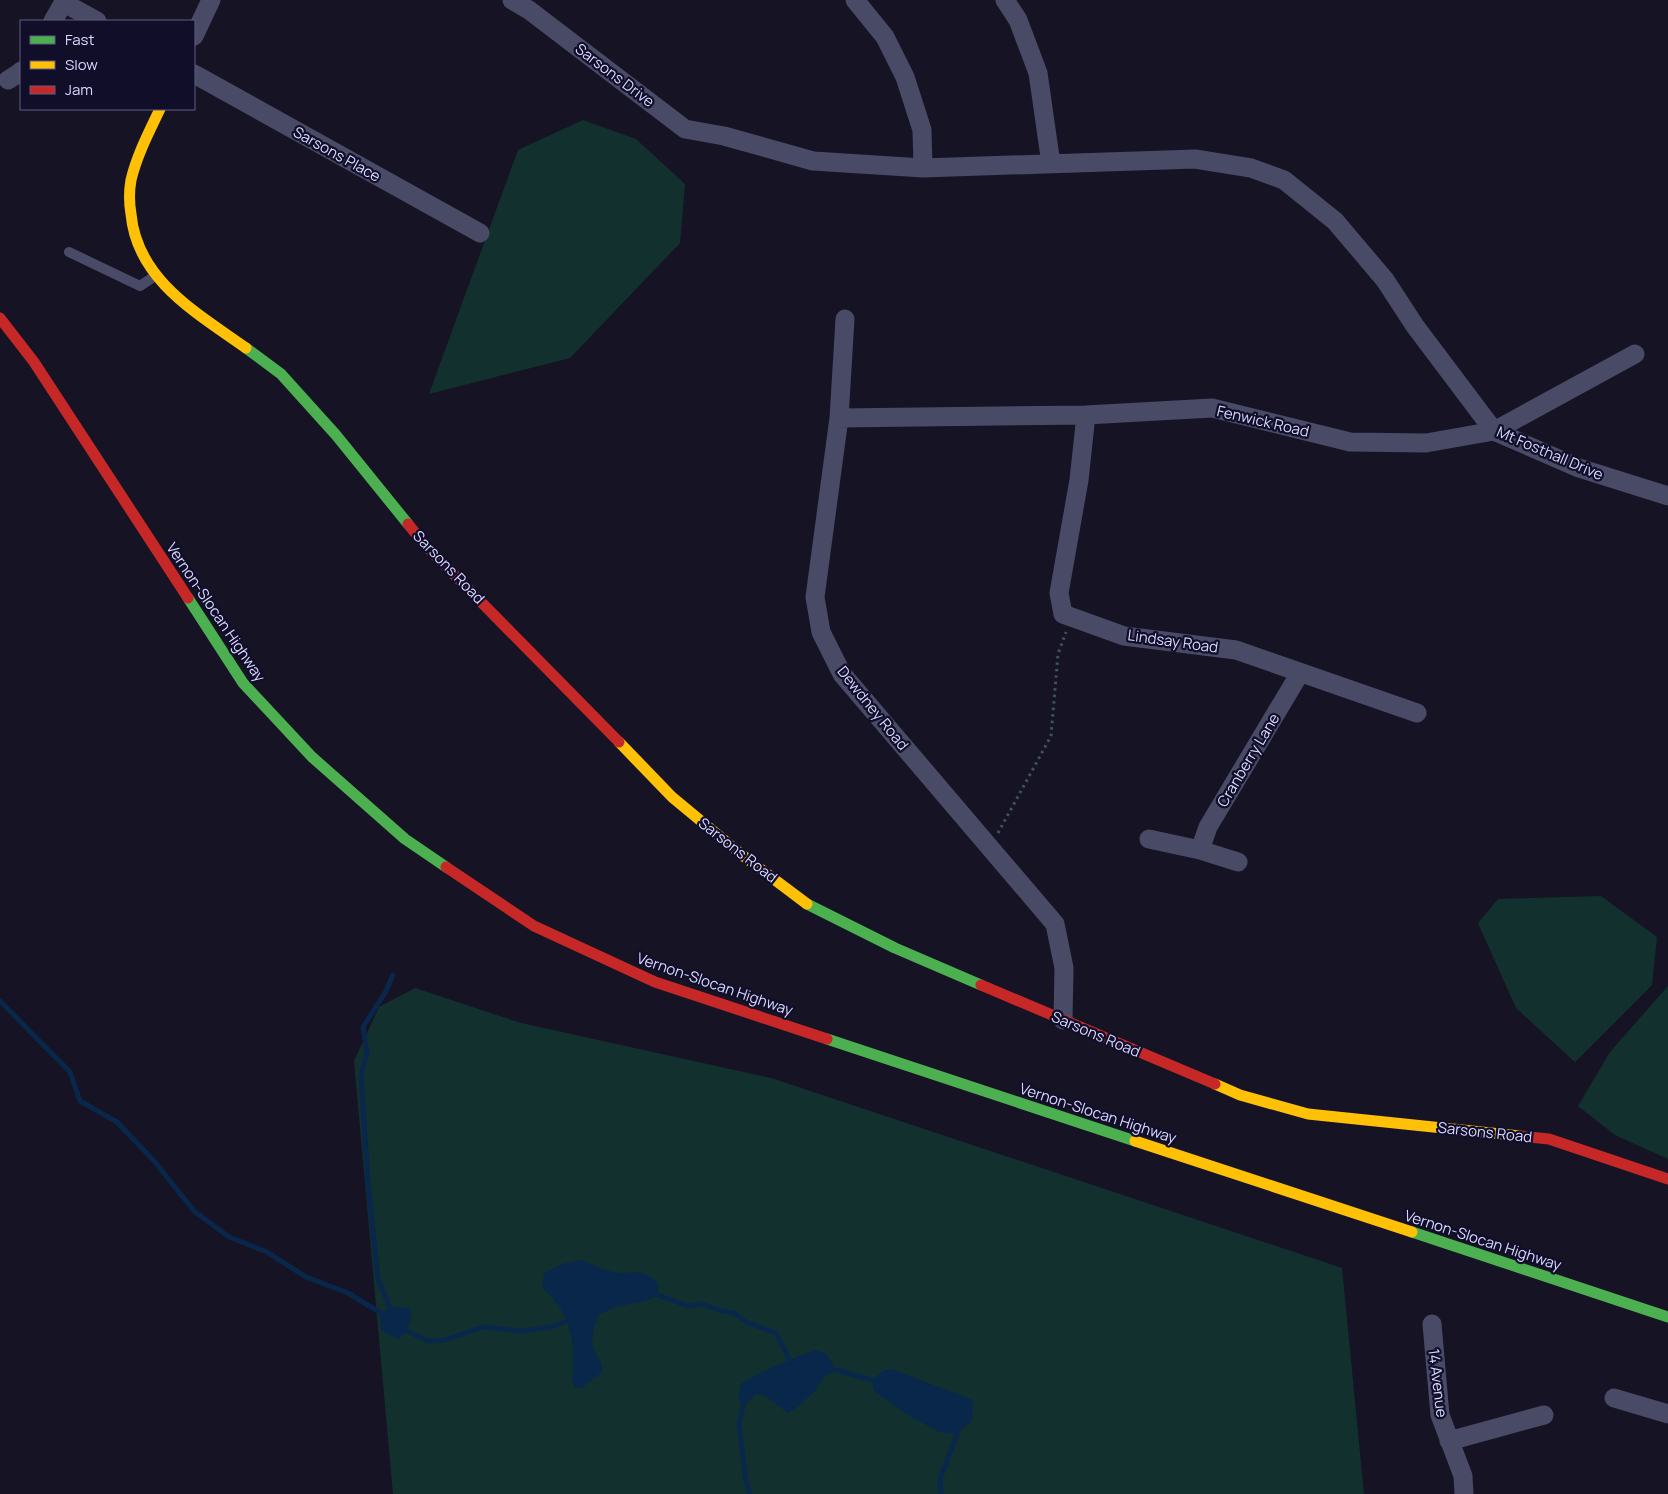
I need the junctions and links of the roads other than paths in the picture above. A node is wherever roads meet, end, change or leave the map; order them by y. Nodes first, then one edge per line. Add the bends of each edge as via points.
1 (211, 0) edge
2 (512, 0) edge
3 (855, 0) edge
4 (1005, 0) edge
5 (64, 2) edge
6 (54, 20) edge
7 (95, 20) edge
8 (195, 34) edge
9 (195, 75) edge
10 (160, 110) edge
11 (1051, 164) junction
12 (923, 168) junction
13 (480, 233) dead end
14 (69, 252) dead end
15 (155, 276) junction
16 (0, 318) edge
17 (845, 319) dead end
18 (1635, 354) dead end
19 (1086, 415) junction
20 (839, 418) junction
21 (1494, 431) junction
22 (1668, 496) edge
23 (1300, 672) junction
24 (1417, 713) dead end
25 (1149, 839) dead end
26 (1200, 850) junction
27 (1238, 862) dead end
28 (1062, 1020) junction
29 (1668, 1179) edge
30 (1668, 1317) edge
31 (1432, 1324) dead end
32 (1614, 1398) dead end
33 (1668, 1414) edge
34 (1544, 1415) dead end
35 (1449, 1441) junction
36 (1464, 1494) edge

1 - 8 street
2 - 12 street, Sarsons Drive via 685,129 724,136 813,161
3 - 12 street via 885,37 905,77 922,130
4 - 11 street via 1018,20 1038,74
5 - 6 street
5 - 7 street
9 - 13 street, Sarsons Place
10 - 15 main road, Sarsons Road via 138,156 129,199 135,239
11 - 12 street, Sarsons Drive
11 - 21 street, Mt Fosthall Drive via 1195,159 1250,168 1284,180 1335,221 1385,280 1415,326
14 - 15 lane via 140,286
15 - 28 main road, Sarsons Road via 181,302 281,374 336,435 425,545 672,797 742,855 806,903 894,948
16 - 30 main road, Vernon-Slocan Highway via 34,362 243,683 312,757 405,839 534,926 654,982
17 - 20 street, Dewdney Road
18 - 21 street, Fenwick Road
19 - 20 street, Fenwick Road
19 - 21 street, Fenwick Road via 1212,408 1350,442 1426,443
19 - 23 street, Lindsay Road via 1079,480 1059,593 1063,614 1124,636 1236,650
20 - 28 street, Dewdney Road via 815,597 821,632 842,674 1055,924 1064,968
21 - 22 street, Mt Fosthall Drive via 1579,468
23 - 24 street, Lindsay Road
23 - 26 street, Cranberry Lane via 1208,827
25 - 26 street
26 - 27 street
28 - 29 main road, Sarsons Road via 1240,1095 1308,1114 1549,1139
31 - 35 street, 14 Avenue via 1440,1415
32 - 33 street
34 - 35 street
35 - 36 street, 14 Avenue via 1463,1476

